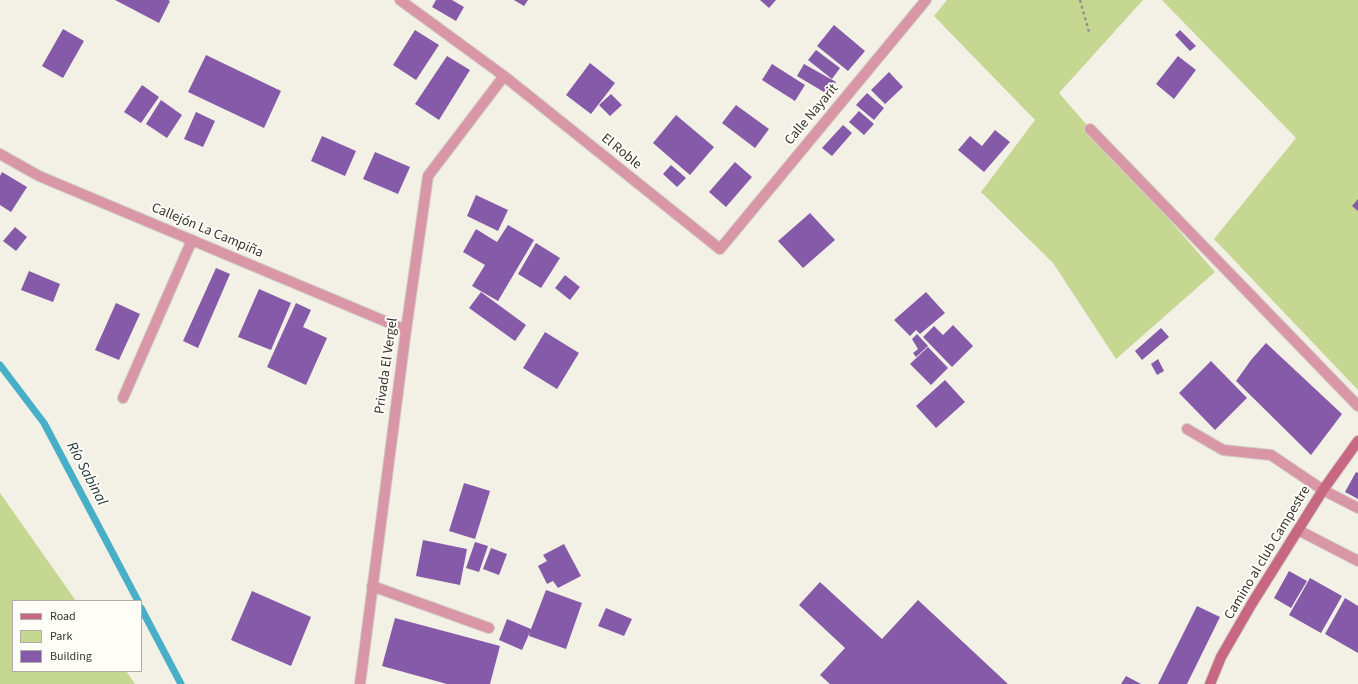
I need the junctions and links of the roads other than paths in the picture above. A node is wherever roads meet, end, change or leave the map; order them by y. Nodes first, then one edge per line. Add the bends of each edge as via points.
1 (400, 0) edge
2 (926, 0) edge
3 (504, 76) junction
4 (1090, 129) dead end
5 (0, 154) edge
6 (192, 240) junction
7 (720, 249) joint
8 (406, 330) junction
9 (123, 398) dead end
10 (1358, 406) edge
11 (1188, 429) dead end
12 (1358, 441) edge
13 (1323, 490) junction
14 (1358, 508) edge
15 (1298, 530) junction
16 (1358, 561) edge
17 (372, 586) junction
18 (489, 628) dead end
19 (360, 684) edge
20 (1210, 684) edge

1 - 3 street, El Roble
2 - 7 street, Calle Nayarit
3 - 7 street, El Roble
3 - 8 street, Privada El Vergel via 428,176
4 - 10 street
5 - 6 street, Callejón La Campiña via 39,176
6 - 8 street, Callejón La Campiña
6 - 9 street
8 - 17 street, Privada El Vergel
11 - 13 street via 1223,450 1271,455
12 - 13 main road, Camino al club Campestre
13 - 14 street
13 - 15 main road, Camino al club Campestre
15 - 16 street
15 - 20 main road, Camino al club Campestre via 1221,657
17 - 18 street
17 - 19 street, Privada El Vergel

